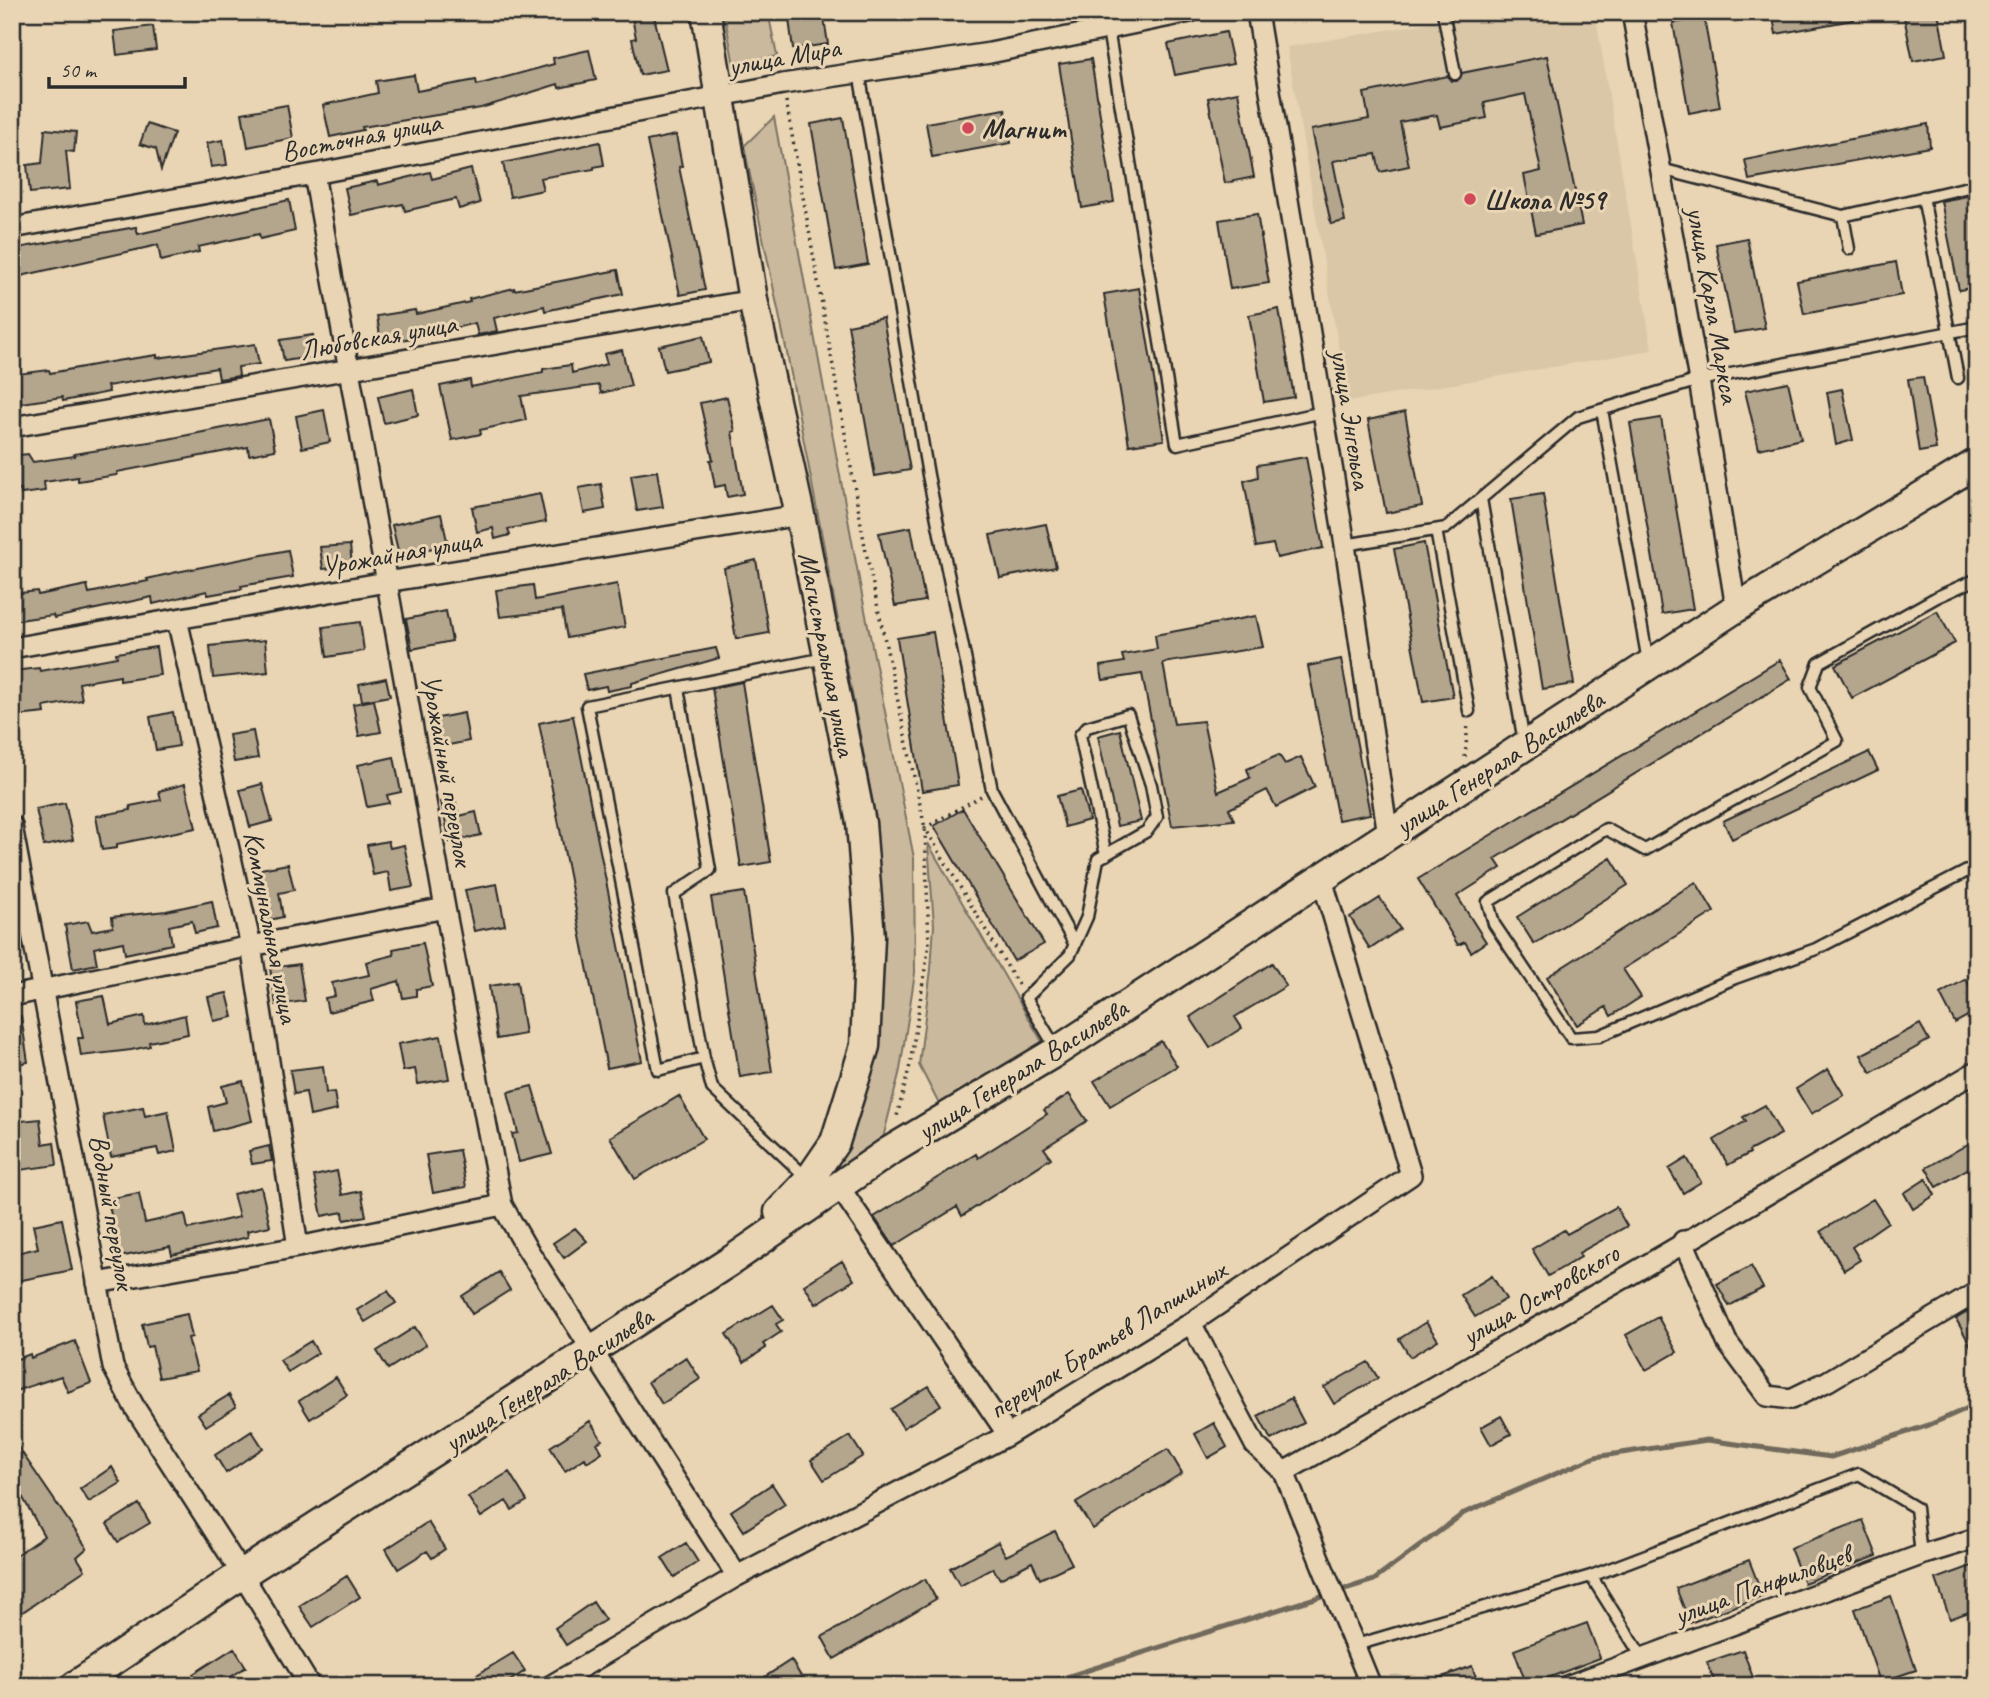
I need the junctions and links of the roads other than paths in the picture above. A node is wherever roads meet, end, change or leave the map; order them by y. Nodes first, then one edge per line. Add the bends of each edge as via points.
1 (706, 12) edge
2 (1190, 12) edge
3 (1257, 12) edge
4 (1443, 12) edge
5 (1632, 12) edge
6 (1108, 29) junction
7 (859, 72) junction
8 (1455, 74) dead end
9 (719, 96) junction
10 (1661, 169) junction
11 (314, 174) junction
12 (1977, 185) edge
13 (1923, 197) junction
14 (1843, 216) junction
15 (12, 228) edge
16 (1849, 249) dead end
17 (753, 300) junction
18 (1977, 327) edge
19 (1949, 332) junction
20 (350, 369) junction
21 (1958, 378) dead end
22 (1699, 380) junction
23 (1602, 410) junction
24 (1323, 412) junction
25 (12, 427) edge
26 (1977, 463) edge
27 (1481, 499) junction
28 (800, 515) junction
29 (1436, 530) junction
30 (1345, 545) junction
31 (1977, 579) edge
32 (386, 582) junction
33 (1736, 608) junction
34 (177, 620) junction
35 (12, 648) edge
36 (829, 658) junction
37 (1649, 665) junction
38 (678, 688) junction
39 (1469, 711) road end
40 (1525, 746) junction
41 (12, 826) edge
42 (1388, 835) junction
43 (1106, 855) junction
44 (1977, 866) edge
45 (1321, 876) junction
46 (444, 908) junction
47 (1075, 945) junction
48 (251, 946) junction
49 (43, 989) junction
50 (12, 996) edge
51 (1057, 1051) junction
52 (704, 1058) junction
53 (1977, 1071) edge
54 (809, 1180) junction
55 (838, 1185) junction
56 (502, 1205) junction
57 (1684, 1241) junction
58 (298, 1247) junction
59 (732, 1260) junction
60 (97, 1283) junction
61 (1977, 1292) edge
62 (1191, 1323) junction
63 (594, 1350) junction
64 (1008, 1435) junction
65 (1284, 1472) junction
66 (1977, 1538) edge
67 (1921, 1555) junction
68 (242, 1574) junction
69 (737, 1576) junction
70 (1591, 1576) junction
71 (1356, 1645) junction
72 (1642, 1657) junction
73 (75, 1686) edge
74 (310, 1686) edge
75 (550, 1686) edge
76 (1371, 1686) edge
77 (1567, 1686) edge

1 - 9 main road, Магистральная улица
2 - 6 street, улица Мира
3 - 24 street, улица Энгельса
4 - 8 lane
5 - 10 street, улица Карла Маркса
6 - 7 street, улица Мира via 990,53
6 - 24 lane via 1177,444
7 - 9 street, улица Мира
7 - 47 lane via 928,475 992,790
9 - 11 street, Восточная улица
9 - 17 main road, Магистральная улица
10 - 14 lane
10 - 22 street, улица Карла Маркса
11 - 15 street, Восточная улица
11 - 20 street, Урожайный переулок
12 - 13 lane
13 - 14 lane
13 - 19 lane
14 - 16 lane
17 - 20 street, Любовская улица
17 - 28 main road, Магистральная улица
18 - 19 lane
19 - 21 lane
19 - 22 lane
20 - 25 street, Любовская улица
20 - 32 street, Урожайный переулок
22 - 23 lane
22 - 33 street, улица Карла Маркса
23 - 27 lane via 1578,417
23 - 37 lane
24 - 30 street, улица Энгельса
26 - 33 main road, улица Генерала Васильева
27 - 29 lane via 1446,528
27 - 40 lane
28 - 32 street, Урожайная улица
28 - 36 main road, Магистральная улица
29 - 30 lane
29 - 39 lane
30 - 42 street, улица Энгельса
31 - 44 lane via 1819,663 1810,687 1837,741 1645,850 1606,829 1488,902 1494,924 1571,1038 1599,1036 1816,949
32 - 34 street, Урожайная улица
32 - 46 street, Урожайный переулок
33 - 37 main road, улица Генерала Васильева
34 - 35 street, Урожайная улица
34 - 48 street, Коммунальная улица
36 - 38 lane
36 - 54 main road, Магистральная улица via 861,822 870,937 865,1046 835,1142
37 - 40 main road, улица Генерала Васильева
38 - 52 lane via 710,870 674,894
38 - 52 lane via 587,706 659,1070
40 - 42 main road, улица Генерала Васильева
41 - 49 street, Водный переулок
42 - 45 main road, улица Генерала Васильева
43 - 43 lane via 1147,831 1157,817 1128,715 1087,727 1080,734
43 - 47 lane via 1098,859 1087,917
45 - 51 main road, улица Генерала Васильева
45 - 62 street, переулок Братьев Лапшиных via 1411,1175
46 - 48 street
46 - 56 street, Урожайный переулок
47 - 51 lane via 1026,998
48 - 49 street
48 - 58 street, Коммунальная улица
49 - 50 street
49 - 60 street, Водный переулок
51 - 55 main road, улица Генерала Васильева
52 - 54 lane via 712,1088
53 - 57 street, улица Островского
54 - 59 main road, Магистральная улица
55 - 59 main road, улица Генерала Васильева
55 - 64 street
56 - 58 street
56 - 63 street, Урожайный переулок
57 - 61 street via 1727,1342 1766,1396 1791,1399 1828,1381
57 - 65 street, улица Островского
58 - 60 street
59 - 63 main road, улица Генерала Васильева
60 - 68 street, Водный переулок via 113,1367
62 - 64 street, переулок Братьев Лапшиных
62 - 65 street via 1255,1445
63 - 68 main road, улица Генерала Васильева
63 - 69 street, Урожайный переулок
64 - 69 street, переулок Братьев Лапшиных
65 - 71 street
66 - 67 street, улица Панфиловцев
67 - 70 lane via 1916,1508 1859,1475
67 - 72 street, улица Панфиловцев
68 - 73 main road, улица Генерала Васильева
68 - 74 street, Водный переулок
69 - 75 street, переулок Братьев Лапшиных
70 - 71 lane
70 - 72 lane
71 - 76 street
72 - 77 street, улица Панфиловцев

